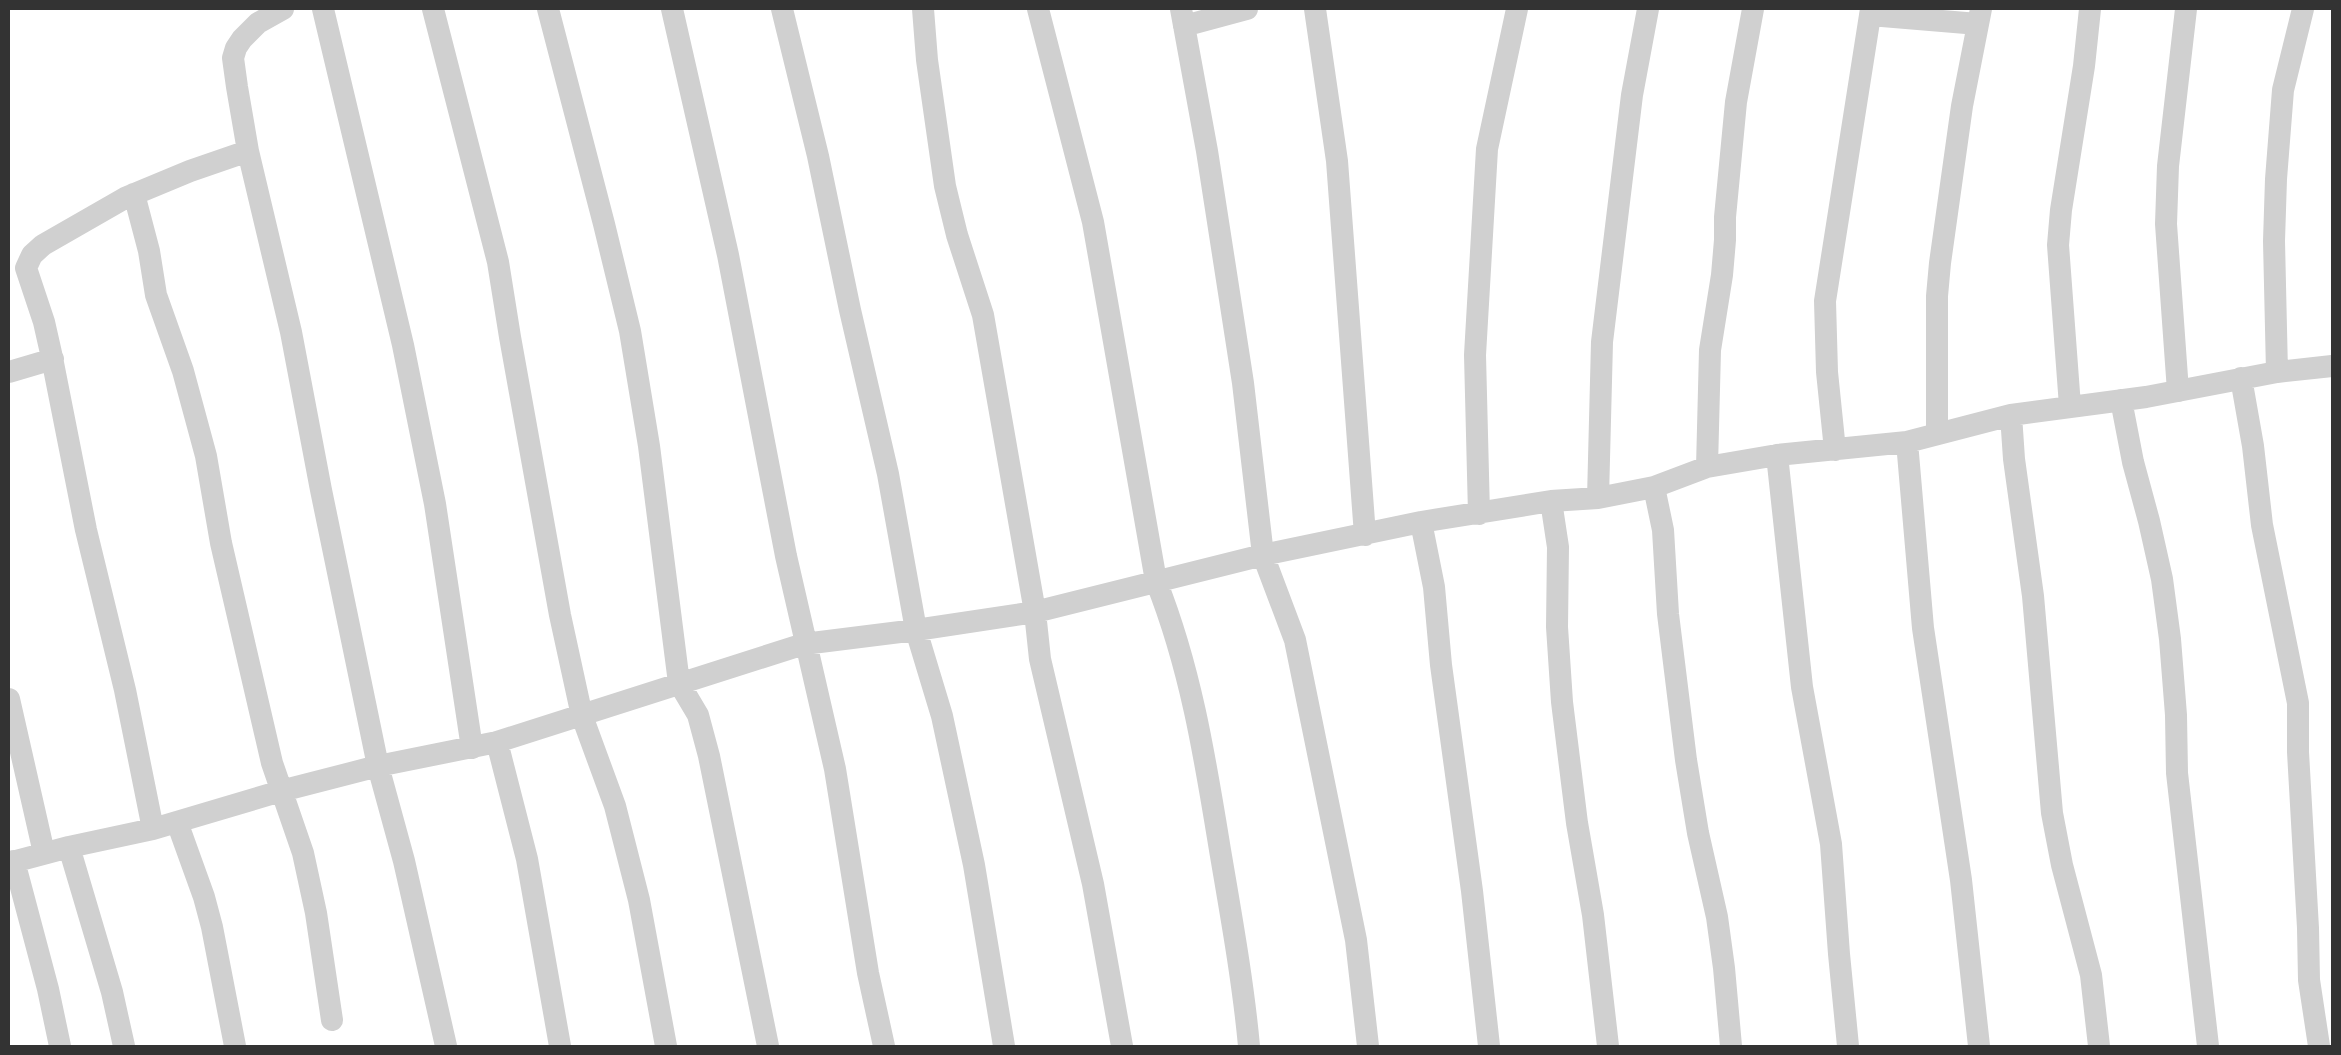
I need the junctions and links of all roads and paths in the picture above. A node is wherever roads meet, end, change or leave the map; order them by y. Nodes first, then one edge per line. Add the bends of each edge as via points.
1 (283, 9) edge
2 (323, 9) edge
3 (433, 9) edge
4 (548, 9) edge
5 (672, 9) edge
6 (782, 9) edge
7 (924, 9) edge
8 (1038, 9) edge
9 (1247, 9) edge
10 (1315, 9) edge
11 (1517, 9) edge
12 (1648, 9) edge
13 (1753, 9) edge
14 (2090, 9) edge
15 (2186, 9) edge
16 (2303, 9) edge
17 (1870, 12) edge
18 (1980, 16) edge
19 (1182, 18) edge
20 (248, 151) junction
21 (134, 194) junction
22 (17, 270) edge
23 (52, 359) junction
24 (2332, 366) edge
25 (9, 372) edge
26 (2277, 372) junction
27 (2241, 378) junction
28 (2178, 391) junction
29 (2121, 400) junction
30 (2070, 406) junction
31 (2011, 415) junction
32 (1937, 434) junction
33 (1907, 442) junction
34 (1835, 450) junction
35 (1777, 455) junction
36 (1707, 467) junction
37 (1654, 486) junction
38 (1598, 498) junction
39 (1551, 501) junction
40 (1479, 514) junction
41 (1421, 522) junction
42 (1365, 535) junction
43 (1263, 555) junction
44 (1156, 581) junction
45 (1035, 612) junction
46 (916, 630) junction
47 (804, 644) junction
48 (680, 683) junction
49 (9, 699) edge
50 (582, 716) junction
51 (497, 742) junction
52 (472, 748) junction
53 (378, 766) junction
54 (281, 791) junction
55 (177, 822) junction
56 (153, 829) junction
57 (69, 846) junction
58 (44, 853) junction
59 (11, 862) edge
60 (332, 1020) dead end
61 (2324, 1044) edge
62 (60, 1046) edge
63 (124, 1046) edge
64 (236, 1046) edge
65 (446, 1046) edge
66 (560, 1046) edge
67 (666, 1046) edge
68 (768, 1046) edge
69 (884, 1046) edge
70 (1004, 1046) edge
71 (1122, 1046) edge
72 (1249, 1046) edge
73 (1368, 1046) edge
74 (1489, 1046) edge
75 (1608, 1046) edge
76 (1731, 1046) edge
77 (1848, 1046) edge
78 (1979, 1046) edge
79 (2099, 1046) edge
80 (2208, 1046) edge

1 - 20 street via 263,18 242,39 233,58
2 - 52 street via 403,344 435,504
3 - 50 street via 498,262 560,615
4 - 48 street via 630,331 649,446
5 - 47 street via 728,255
6 - 46 street via 888,474
7 - 45 street via 927,60 945,186 983,315
8 - 44 street via 1093,222
9 - 19 street
10 - 42 street via 1337,161
11 - 40 street via 1487,149 1475,355
12 - 38 street via 1632,95 1602,342
13 - 36 street via 1736,102 1725,217 1726,240 1710,350
14 - 30 street via 2058,245
15 - 28 street via 2168,166 2166,224
16 - 26 street via 2283,90 2276,179
17 - 18 street
17 - 34 street via 1825,301 1827,372
18 - 32 street via 1962,106 1940,264
19 - 43 street via 1207,151 1243,383
20 - 21 street
20 - 53 street via 291,332
21 - 22 street via 43,245
21 - 54 street via 149,251 156,295 183,371 200,433 221,542
22 - 23 street via 44,322
23 - 25 street
23 - 56 street via 86,530 125,690
24 - 26 street
26 - 27 street
27 - 28 street
27 - 61 street via 2262,525 2298,703 2309,980
28 - 29 street
29 - 30 street
29 - 80 street via 2162,579 2168,622 2176,716 2176,773
30 - 31 street
31 - 32 street
31 - 79 street via 2033,596 2052,813 2091,975
32 - 33 street
33 - 34 street
33 - 78 street via 1924,628 1961,880
34 - 35 street
35 - 36 street
35 - 77 street via 1802,687 1831,844
36 - 37 street
37 - 38 street
37 - 76 street via 1663,530 1668,614 1686,760 1717,917
38 - 39 street
39 - 40 street
39 - 75 street via 1558,547 1556,626 1562,702
40 - 41 street
41 - 42 street
41 - 74 street via 1434,587
42 - 43 street
43 - 44 street
43 - 73 street via 1295,640 1356,940
44 - 45 street
44 - 72 street via 1172,622 1205,751
45 - 46 street
45 - 71 street via 1040,659 1093,884
46 - 47 street
46 - 70 street via 942,716 974,865
47 - 48 street
47 - 69 street via 835,769 868,973
48 - 50 street
48 - 68 street via 698,715 709,756
49 - 58 street
50 - 51 street
50 - 67 street via 615,806 632,872
51 - 52 street
51 - 66 street via 527,859
52 - 53 street
53 - 54 street
53 - 65 street via 404,861
54 - 55 street
54 - 60 street via 305,862
55 - 56 street
55 - 64 street via 212,927
56 - 57 street
57 - 58 street
57 - 63 street via 112,992
58 - 59 street
59 - 62 street via 48,989

